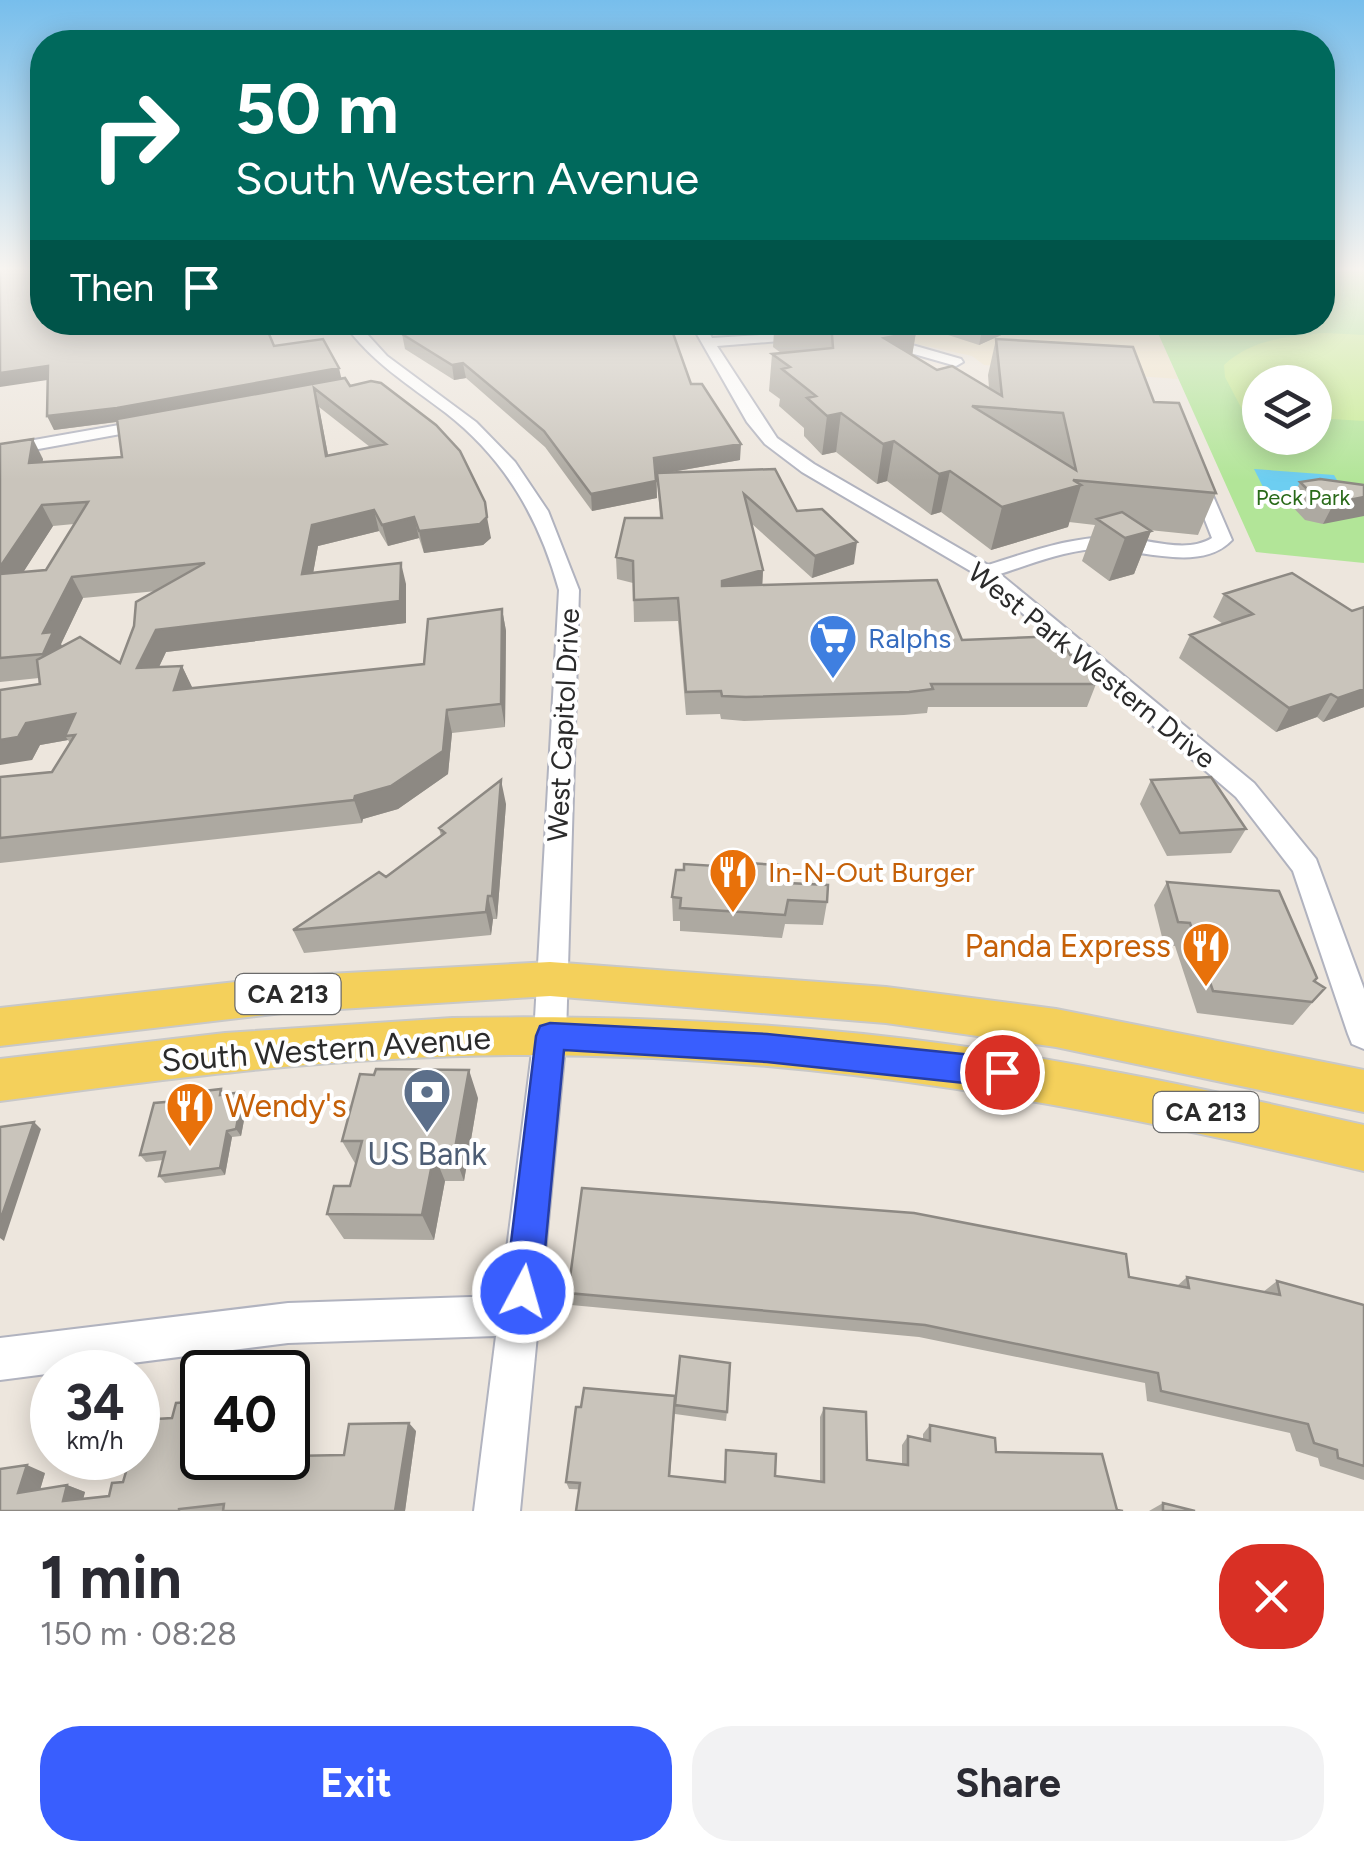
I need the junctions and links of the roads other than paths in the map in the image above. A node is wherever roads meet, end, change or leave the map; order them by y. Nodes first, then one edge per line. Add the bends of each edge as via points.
1 (363, 340) edge
2 (708, 340) edge
3 (756, 340) edge
4 (865, 340) edge
5 (710, 342) junction
6 (956, 362) dead end
7 (178, 420) edge
8 (0, 451) edge
9 (1189, 456) edge
10 (986, 572) junction
11 (550, 979) junction
12 (0, 1027) edge
13 (1364, 1034) edge
14 (550, 1036) junction
15 (0, 1080) edge
16 (1364, 1092) edge
17 (1364, 1148) edge
18 (520, 1316) junction
19 (0, 1359) edge
20 (498, 1511) edge

1 - 11 street, West Capitol Drive via 394,378 476,428 516,471 550,530 568,584
2 - 5 street, West Park Western Drive
3 - 5 street
4 - 6 street
5 - 10 street, West Park Western Drive via 771,440
7 - 8 street
9 - 10 street via 1222,540 1214,546 1081,542
10 - 13 street, West Park Western Drive via 1245,790 1306,867
11 - 12 main road, South Western Avenue / CA 213 via 292,994
11 - 14 street, West Capitol Drive
11 - 16 main road, South Western Avenue / CA 213 via 903,1007 1056,1028
14 - 15 main road, South Western Avenue / CA 213 via 204,1053
14 - 17 main road, South Western Avenue / CA 213 via 953,1066
14 - 18 street, West Capitol Drive
18 - 19 street via 288,1323
18 - 20 street, West Capitol Drive

